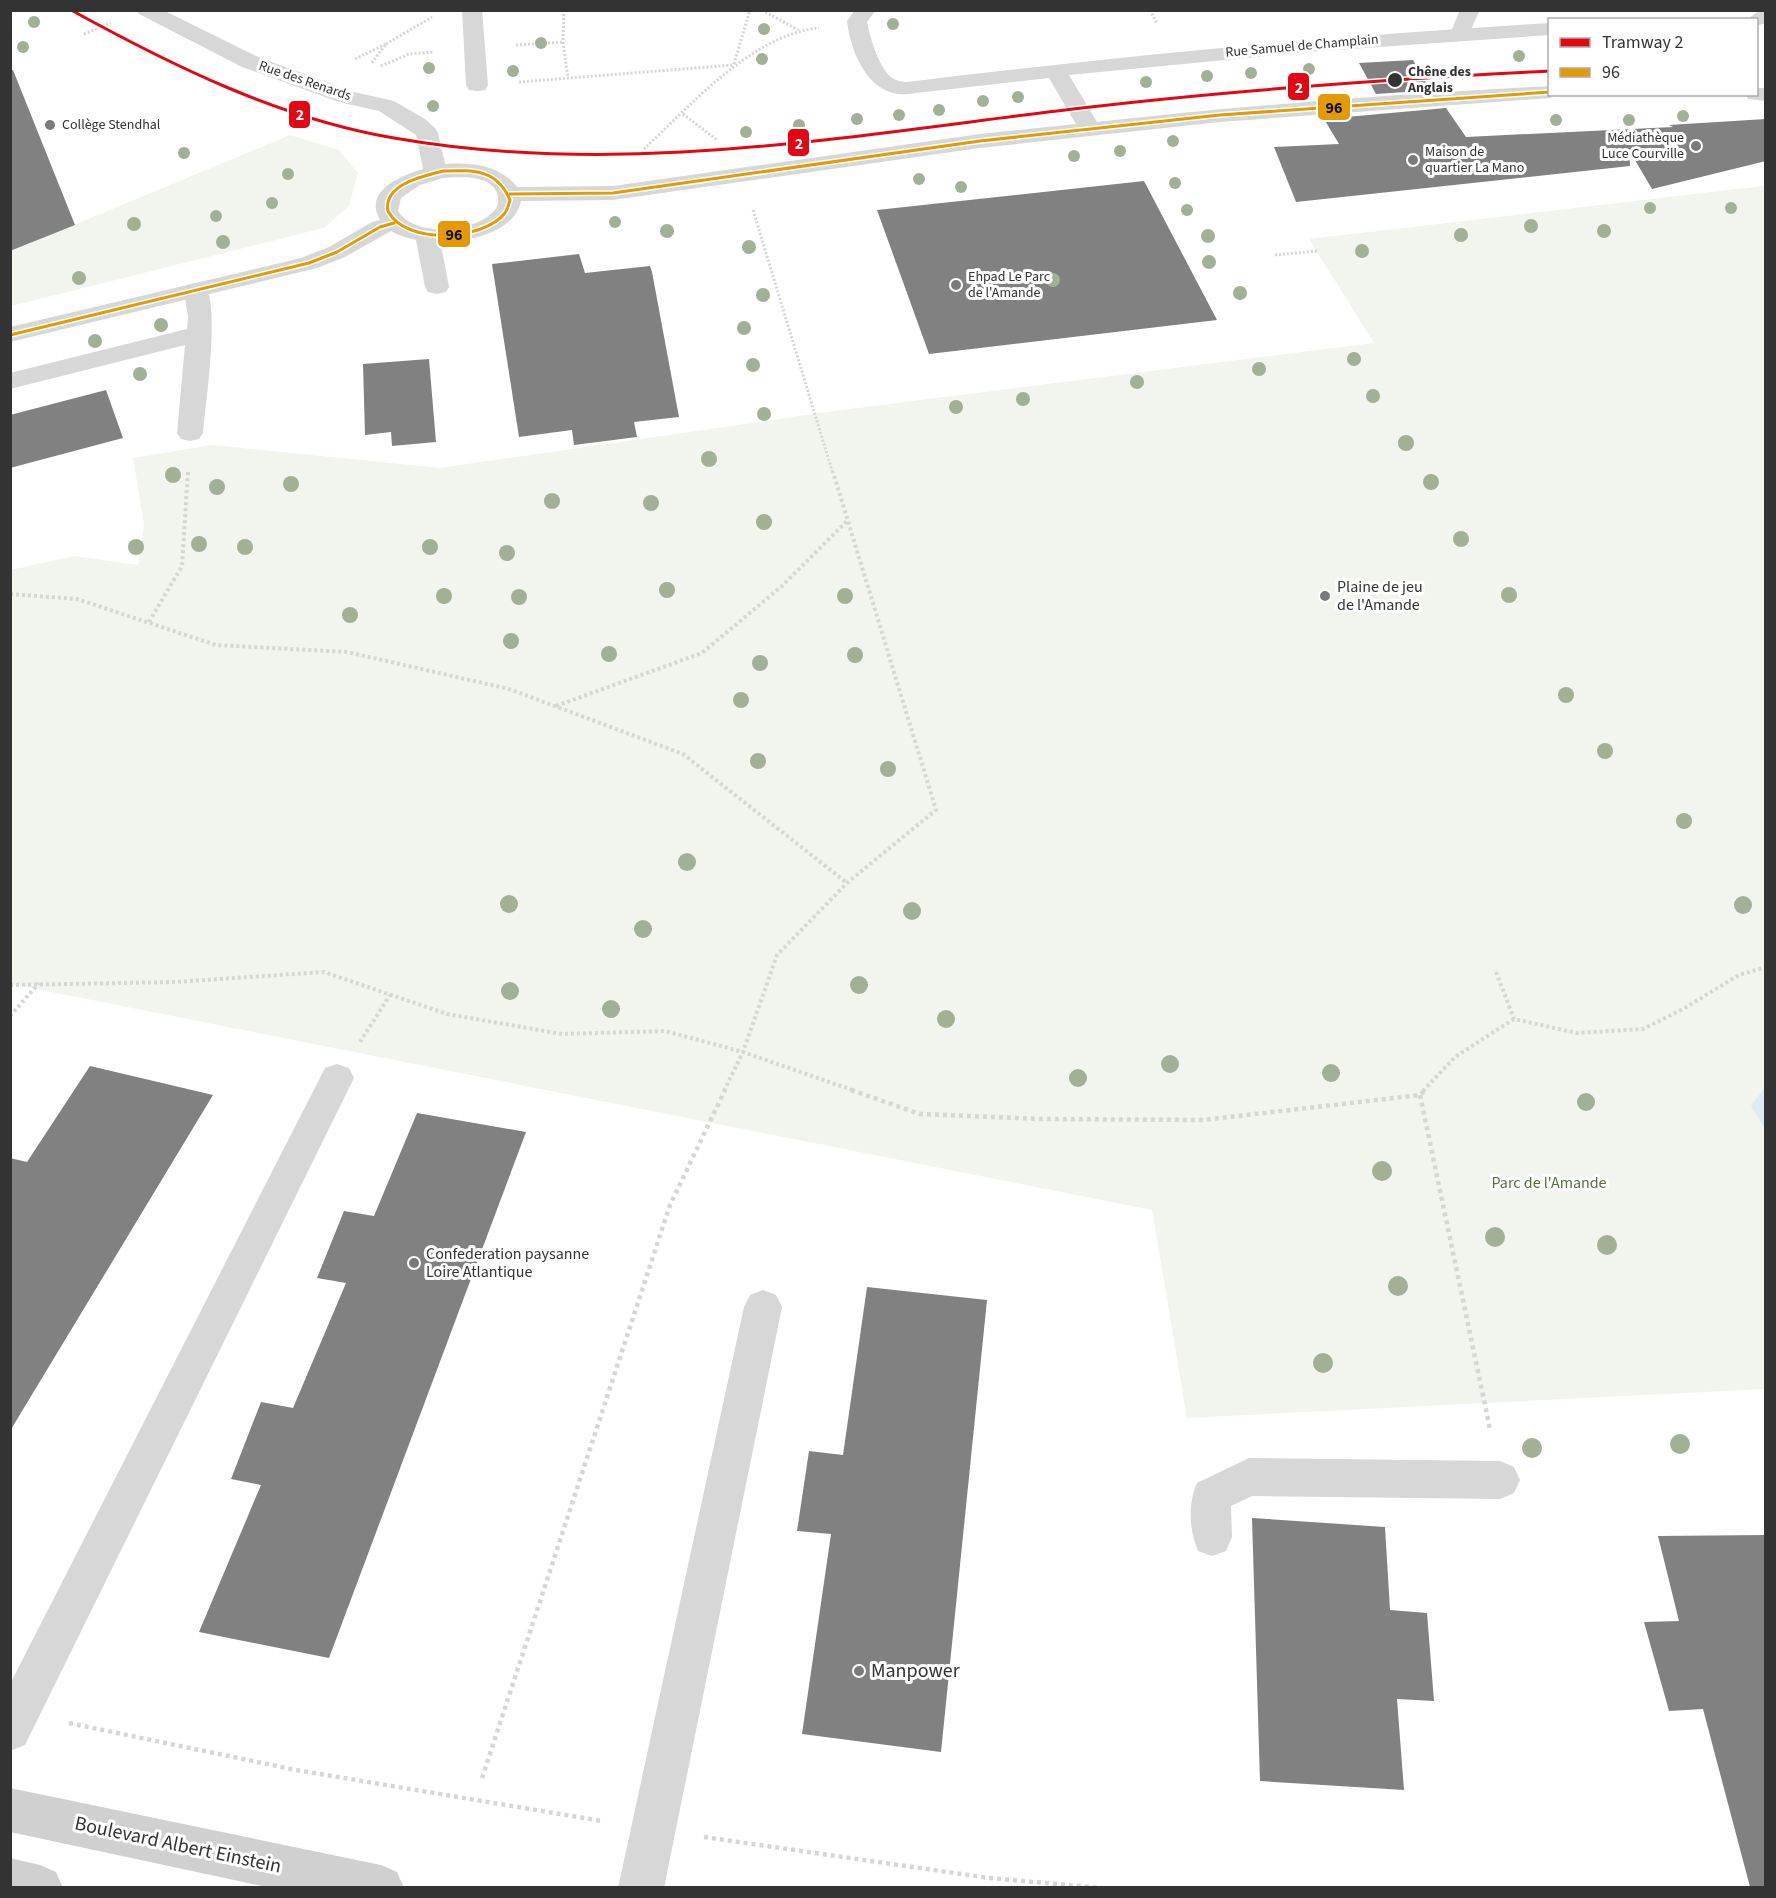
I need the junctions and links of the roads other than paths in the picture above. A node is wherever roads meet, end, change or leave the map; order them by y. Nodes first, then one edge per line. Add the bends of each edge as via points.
1 (146, 10) edge
2 (472, 10) edge
3 (1470, 10) edge
4 (861, 18) edge
5 (1548, 29) edge
6 (1460, 34) junction
7 (1055, 69) junction
8 (477, 86) dead end
9 (1548, 92) edge
10 (1090, 129) junction
11 (435, 173) junction
12 (510, 194) junction
13 (394, 223) junction
14 (427, 235) junction
15 (437, 287) dead end
16 (196, 290) junction
17 (198, 334) junction
18 (10, 335) edge
19 (10, 381) edge
20 (190, 433) road end
21 (337, 1078) road end
22 (763, 1307) dead end
23 (1500, 1480) road end
24 (1212, 1537) dead end
25 (15, 1721) edge
26 (10, 1810) edge
27 (10, 1881) edge
28 (40, 1887) edge
29 (381, 1887) edge
30 (642, 1887) edge

1 - 11 street, Rue des Renards via 249,62 347,97 386,106 427,133
2 - 8 street
3 - 6 street
4 - 7 street, Rue Samuel de Champlain via 858,35 877,74 888,85 907,88
5 - 6 street, Rue Samuel de Champlain
6 - 7 street, Rue Samuel de Champlain
7 - 10 street
9 - 10 street via 1220,115
10 - 12 street via 969,142 613,193
11 - 12 street via 480,173 501,183
11 - 13 street via 407,182 392,194 387,207
12 - 14 street via 507,210 488,225 459,234
13 - 14 street
13 - 16 street via 309,263
14 - 15 street
16 - 17 street
16 - 18 street
17 - 19 street
17 - 20 street
21 - 25 street
22 - 30 street
23 - 24 street via 1249,1477 1211,1496
26 - 29 main road, Boulevard Albert Einstein
27 - 28 main road

